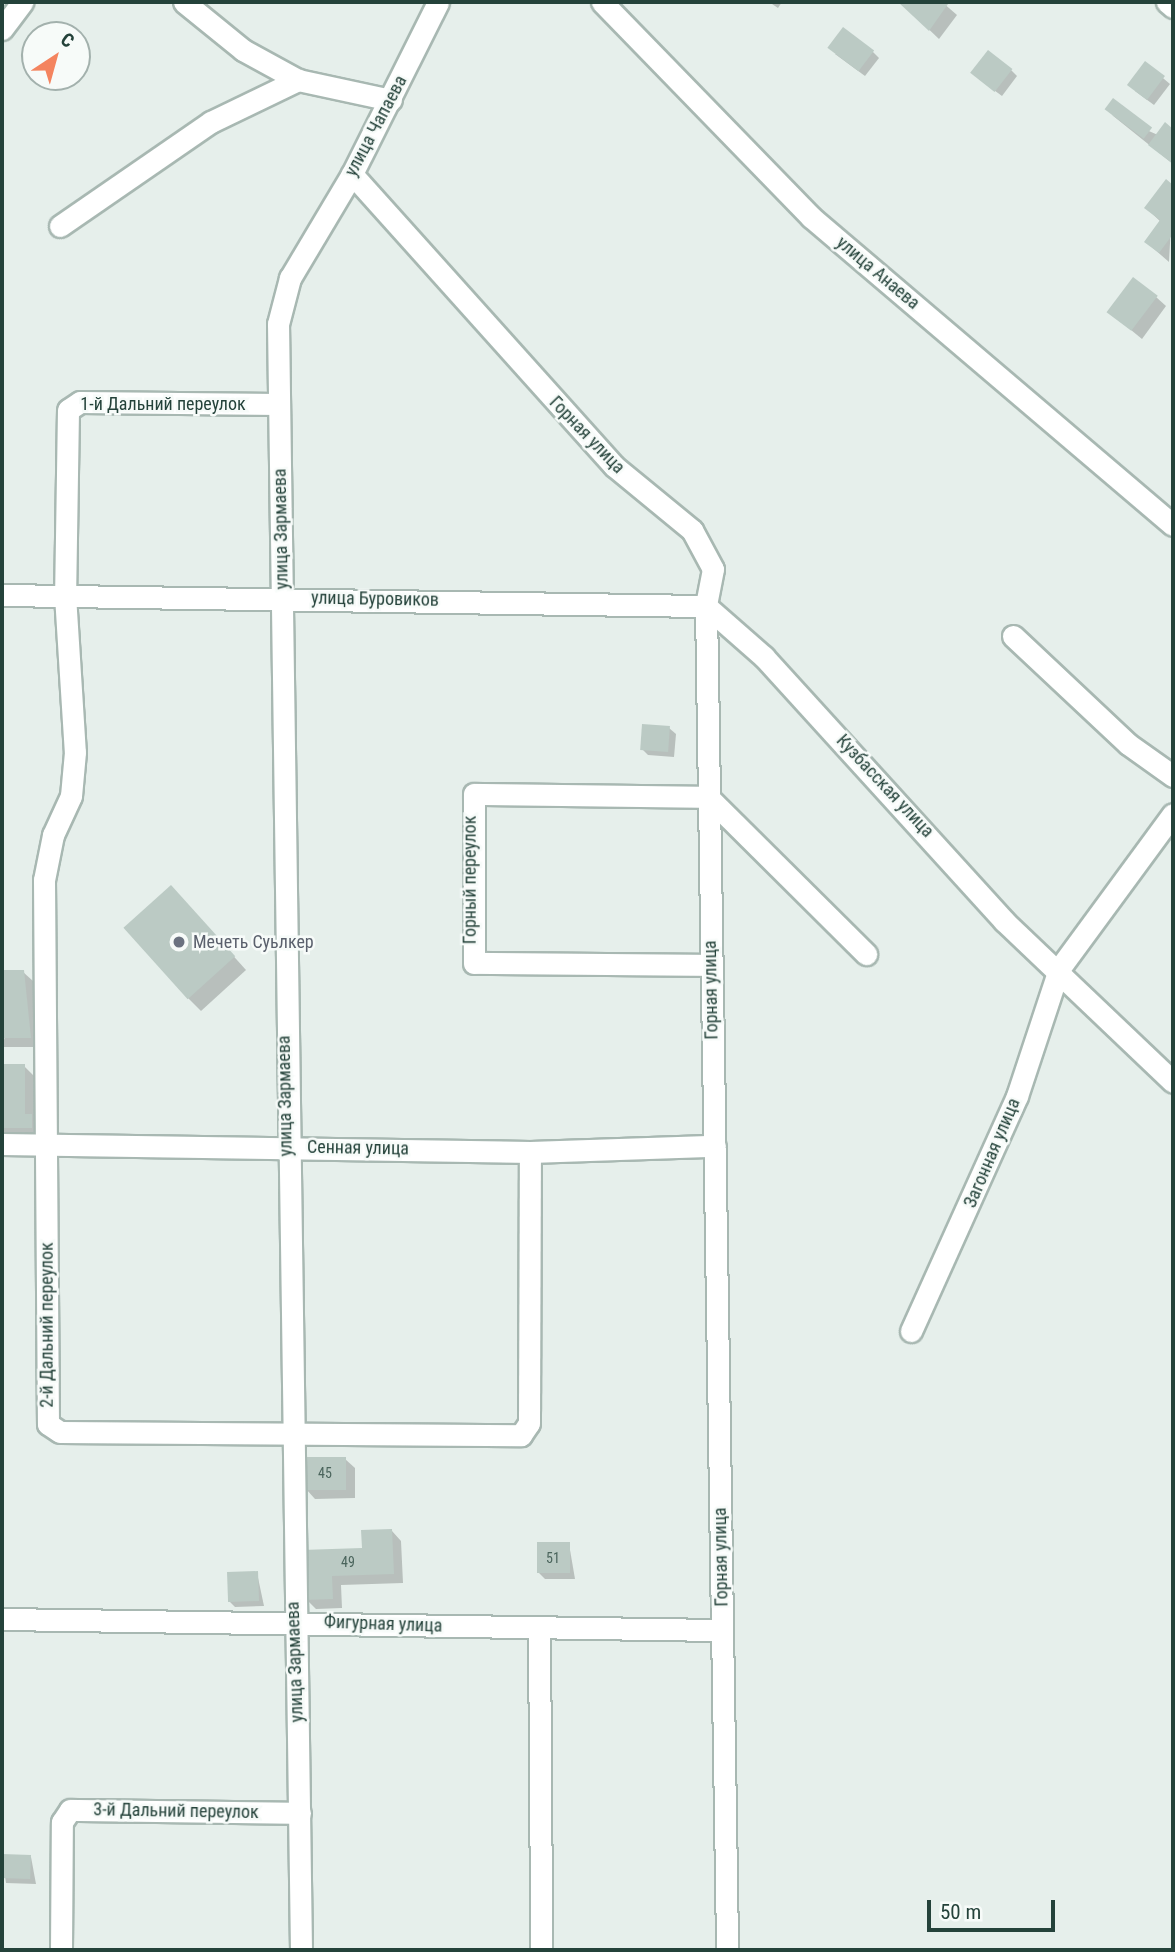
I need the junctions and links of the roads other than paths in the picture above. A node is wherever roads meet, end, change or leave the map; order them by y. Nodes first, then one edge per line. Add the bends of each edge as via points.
1 (22, 2) edge
2 (184, 2) edge
3 (438, 2) edge
4 (602, 2) edge
5 (1167, 2) edge
6 (1173, 7) edge
7 (2, 29) edge
8 (298, 80) junction
9 (391, 100) junction
10 (352, 174) junction
11 (60, 226) dead end
12 (308, 248) joint
13 (279, 404) junction
14 (1173, 525) edge
15 (65, 595) junction
16 (2, 596) edge
17 (282, 597) junction
18 (706, 606) junction
19 (1013, 636) dead end
20 (1173, 776) edge
21 (708, 797) junction
22 (1170, 827) edge
23 (866, 954) dead end
24 (710, 965) junction
25 (1059, 969) junction
26 (1173, 1083) edge
27 (2, 1144) edge
28 (46, 1144) junction
29 (285, 1146) junction
30 (715, 1146) junction
31 (530, 1152) junction
32 (911, 1331) dead end
33 (292, 1434) junction
34 (2, 1619) edge
35 (293, 1621) junction
36 (539, 1629) junction
37 (722, 1630) junction
38 (300, 1813) junction
39 (61, 1950) edge
40 (301, 1950) edge
41 (541, 1950) edge
42 (727, 1950) edge

1 - 7 street
2 - 8 street via 243,50
3 - 9 street, улица Чапаева
4 - 14 street, улица Анаева via 810,217
5 - 6 street
8 - 9 street
8 - 11 street via 211,122
9 - 10 street, улица Чапаева
10 - 12 street, улица Чапаева
10 - 18 street, Горная улица via 614,466 692,530 713,569
12 - 13 street, улица Зармаева via 281,298
13 - 15 street, 1-й Дальний переулок via 71,406
13 - 17 street, улица Зармаева
15 - 16 street, улица Буровиков
15 - 17 street, улица Буровиков
15 - 28 street, 2-й Дальний переулок via 75,752 71,796 53,835 44,880
17 - 18 street, улица Буровиков
17 - 29 street, улица Зармаева
18 - 21 street, Горная улица
18 - 25 street, Кузбасская улица via 764,657 946,850 960,875
19 - 20 street via 1128,744
21 - 23 street
21 - 24 street, Горная улица
21 - 24 street, Горный переулок via 479,791 471,803 470,954 483,967
22 - 25 street, Загонная улица
24 - 30 street, Горная улица
25 - 26 street, Кузбасская улица
25 - 32 street, Загонная улица via 1017,1096
27 - 28 street, Сенная улица
28 - 29 street, Сенная улица
28 - 33 street, 2-й Дальний переулок via 51,1428
29 - 31 street, Сенная улица
29 - 33 street, улица Зармаева
30 - 31 street, Сенная улица
30 - 37 street, Горная улица
31 - 33 street, 2-й Дальний переулок via 525,1432
33 - 35 street, улица Зармаева
34 - 35 street, Фигурная улица
35 - 36 street, Фигурная улица
35 - 38 street, улица Зармаева
36 - 37 street, Фигурная улица
36 - 41 street
37 - 42 street, Горная улица
38 - 39 street, 3-й Дальний переулок via 70,1810 62,1822
38 - 40 street, улица Зармаева

